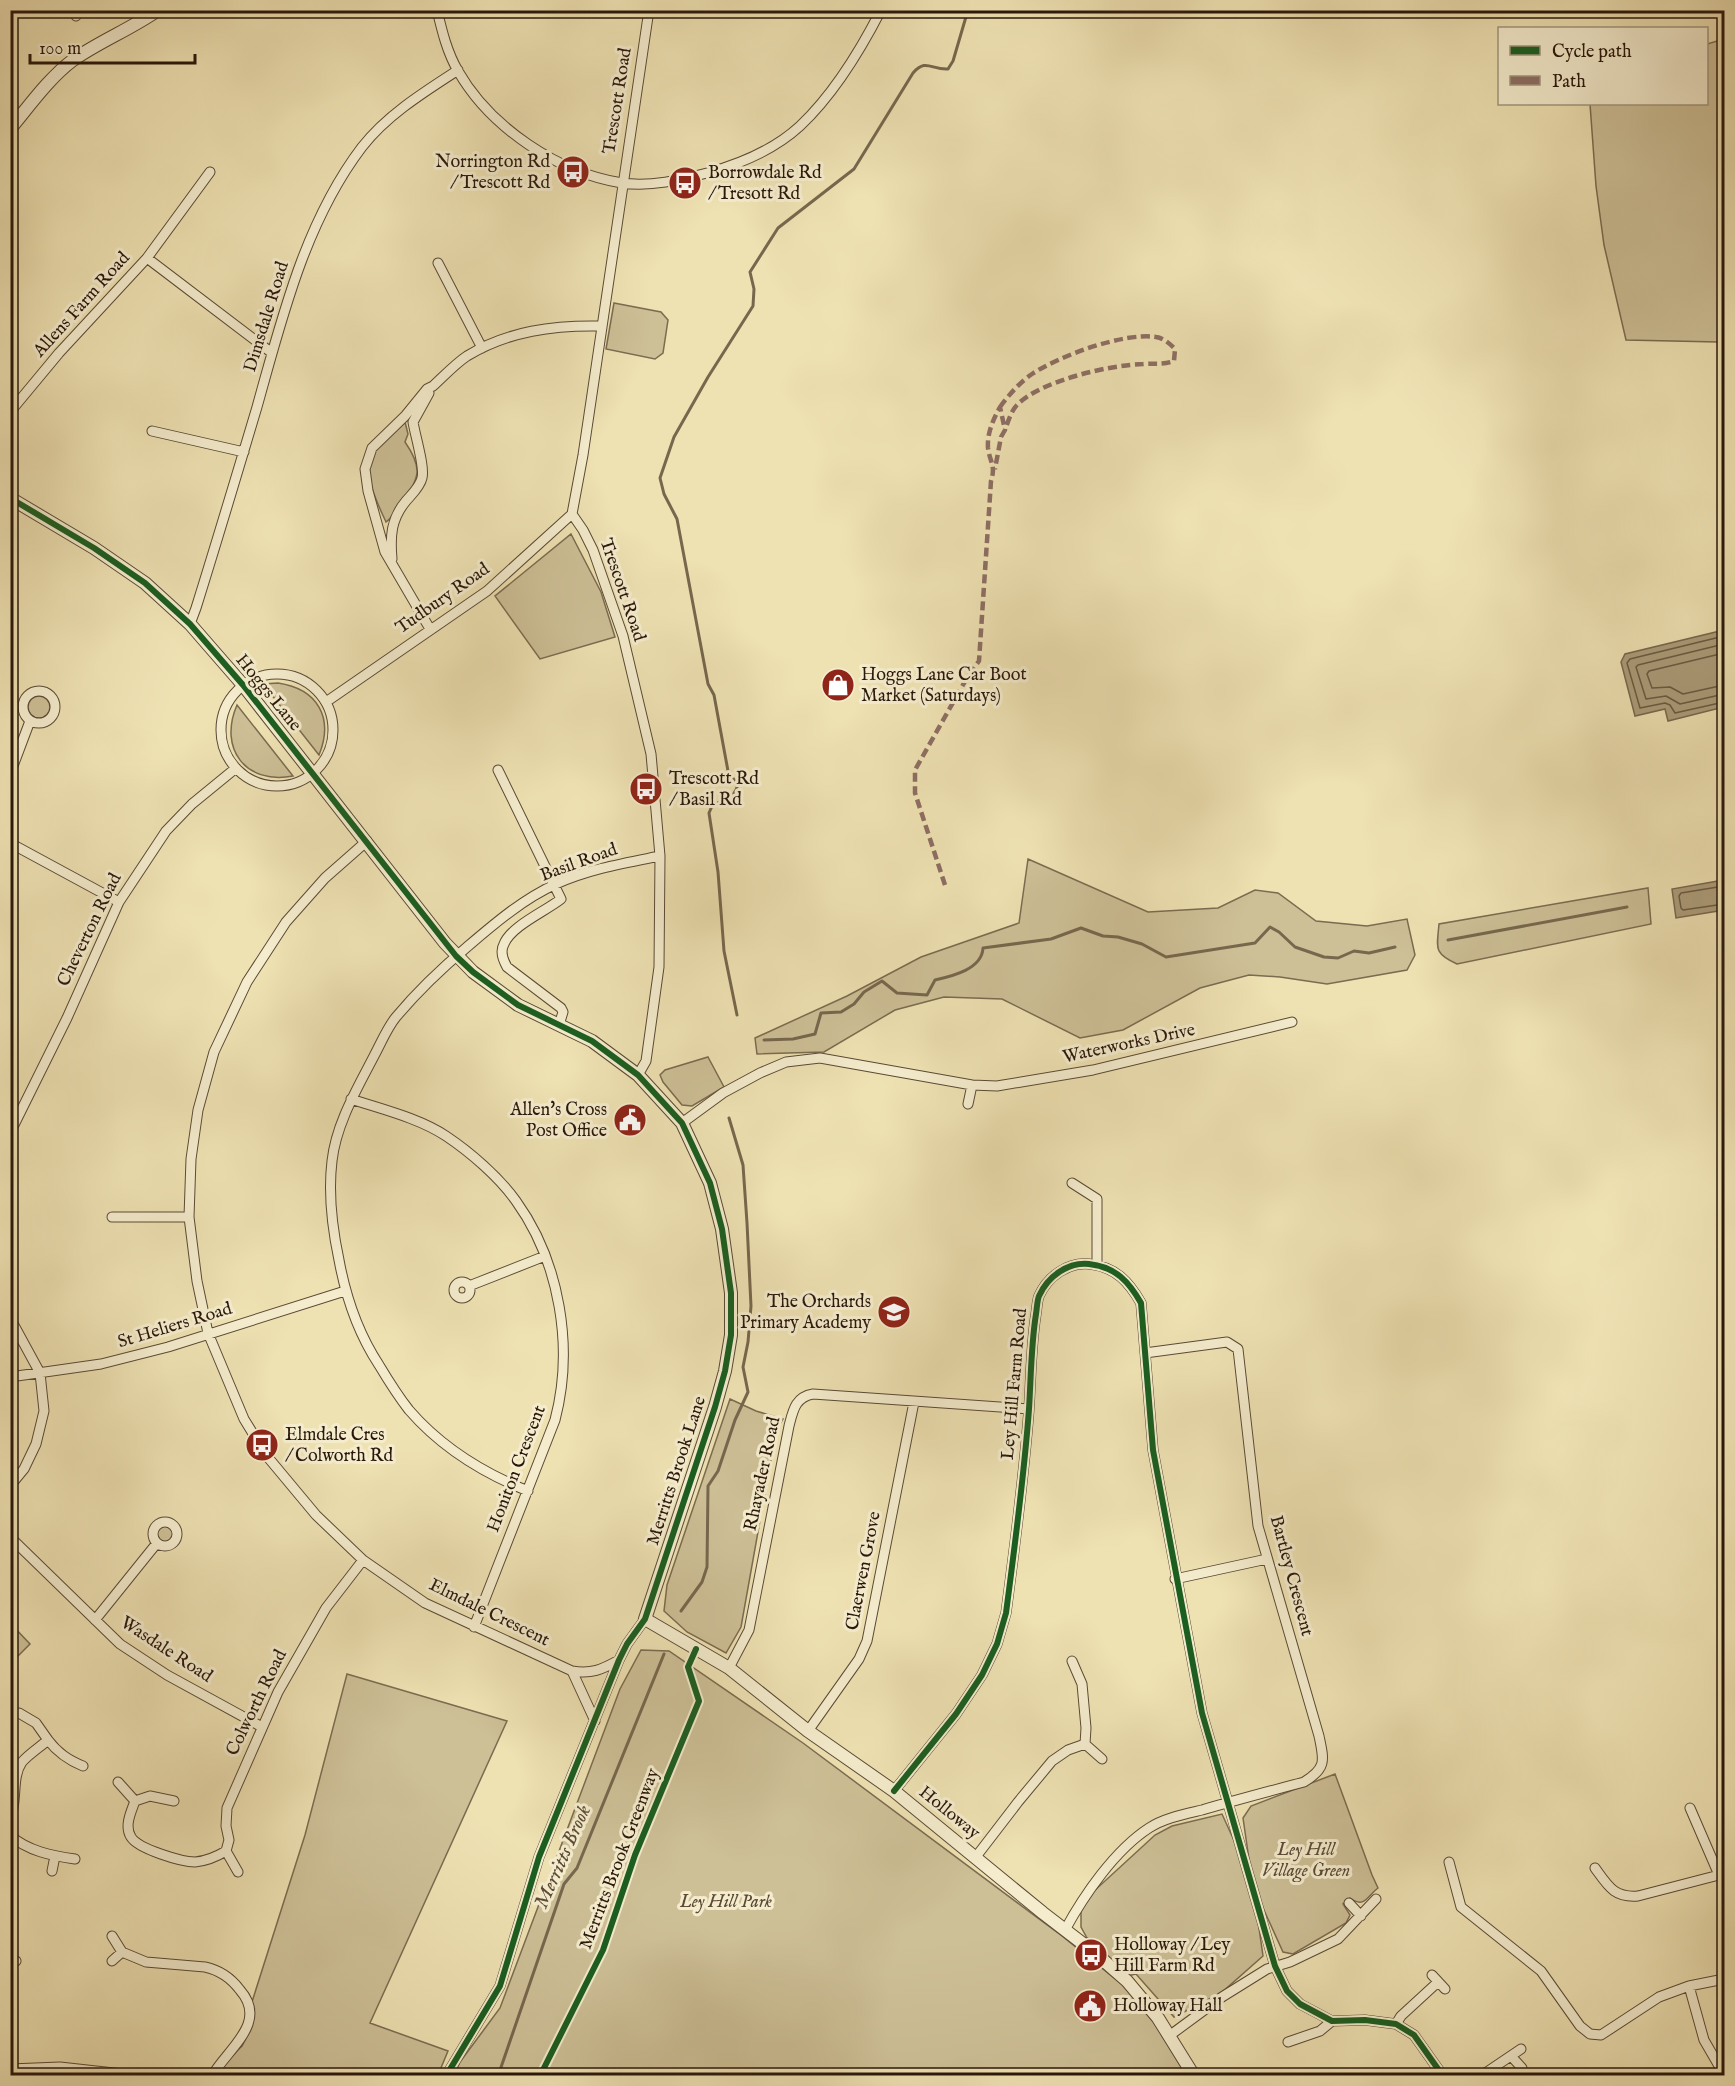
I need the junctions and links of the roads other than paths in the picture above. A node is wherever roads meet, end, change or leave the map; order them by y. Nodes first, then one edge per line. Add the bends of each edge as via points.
1 (158, 10) edge
2 (437, 10) edge
3 (649, 10) edge
4 (881, 10) edge
5 (458, 70) junction
6 (10, 129) edge
7 (210, 172) dead end
8 (622, 183) junction
9 (147, 258) junction
10 (438, 263) dead end
11 (601, 326) junction
12 (482, 348) junction
13 (272, 353) junction
14 (432, 386) junction
15 (10, 412) edge
16 (152, 431) dead end
17 (244, 452) junction
18 (10, 498) edge
19 (572, 514) junction
20 (392, 564) junction
21 (190, 624) junction
22 (429, 629) junction
23 (243, 685) junction
24 (326, 702) junction
25 (30, 720) dead end
26 (236, 768) junction
27 (498, 770) dead end
28 (312, 773) junction
29 (10, 774) edge
30 (367, 841) junction
31 (10, 843) edge
32 (660, 856) junction
33 (555, 885) junction
34 (119, 902) junction
35 (456, 956) junction
36 (1292, 1022) dead end
37 (560, 1025) junction
38 (638, 1075) junction
39 (972, 1084) junction
40 (351, 1100) junction
41 (968, 1104) dead end
42 (682, 1124) junction
43 (10, 1133) edge
44 (1072, 1183) dead end
45 (112, 1217) dead end
46 (189, 1217) junction
47 (544, 1256) junction
48 (1097, 1265) junction
49 (469, 1286) dead end
50 (345, 1291) junction
51 (10, 1318) edge
52 (208, 1334) junction
53 (1145, 1353) junction
54 (40, 1373) junction
55 (10, 1377) edge
56 (914, 1402) junction
57 (1029, 1409) junction
58 (10, 1486) edge
59 (528, 1491) junction
60 (10, 1537) edge
61 (157, 1543) dead end
62 (1267, 1558) junction
63 (363, 1560) junction
64 (1175, 1579) junction
65 (645, 1619) junction
66 (95, 1620) junction
67 (474, 1627) junction
68 (620, 1660) junction
69 (1072, 1660) dead end
70 (729, 1668) junction
71 (572, 1671) junction
72 (19, 1713) dead end
73 (595, 1721) junction
74 (262, 1727) junction
75 (808, 1731) junction
76 (48, 1740) junction
77 (1085, 1744) junction
78 (1102, 1759) dead end
79 (83, 1766) dead end
80 (118, 1782) dead end
81 (894, 1791) junction
82 (135, 1801) junction
83 (174, 1801) dead end
84 (1229, 1802) junction
85 (1690, 1808) dead end
86 (10, 1819) edge
87 (10, 1835) edge
88 (226, 1851) junction
89 (55, 1856) junction
90 (975, 1858) junction
91 (75, 1859) dead end
92 (1449, 1862) dead end
93 (1595, 1868) dead end
94 (52, 1871) dead end
95 (238, 1872) dead end
96 (1722, 1876) edge
97 (1376, 1899) dead end
98 (1349, 1903) dead end
99 (1360, 1916) junction
100 (1065, 1930) junction
101 (112, 1936) dead end
102 (122, 1952) junction
103 (112, 1961) dead end
104 (1275, 1966) junction
105 (1725, 1979) edge
106 (1438, 1982) dead end
107 (1689, 1986) junction
108 (1332, 2021) junction
109 (1396, 2024) junction
110 (1169, 2036) junction
111 (1288, 2042) dead end
112 (1521, 2049) dead end
113 (1511, 2056) junction
114 (1522, 2068) dead end
115 (10, 2069) edge
116 (1721, 2073) edge
117 (129, 2074) edge
118 (141, 2076) edge
119 (212, 2076) edge
120 (446, 2076) edge
121 (1194, 2076) edge
122 (1443, 2076) edge
123 (1481, 2076) edge

1 - 6 street via 74,60 41,91
2 - 5 street
3 - 8 street, Trescott Road
4 - 8 street via 822,101 799,126 768,148 732,166 691,177 658,184
5 - 8 street via 494,117 546,157
5 - 13 street, Dimsdale Road via 392,117 364,145 340,179 307,247
7 - 9 street
8 - 11 street, Trescott Road
9 - 13 street, Allens Farm Road
9 - 15 street, Allens Farm Road
10 - 12 street
11 - 12 street via 530,330
11 - 19 street, Trescott Road
12 - 14 street via 466,356
13 - 17 street, Dimsdale Road
14 - 20 street via 412,422 422,478 394,518 390,538
14 - 20 street via 372,448 365,468 385,552
16 - 17 street
17 - 21 street, Dimsdale Road
18 - 21 street, Hoggs Lane via 145,583
19 - 22 street, Tudbury Road via 487,591
19 - 32 street, Trescott Road via 593,550 623,636 651,754
20 - 22 street
21 - 23 street, Hoggs Lane
22 - 24 street, Tudbury Road
23 - 24 street via 268,674 290,675 309,684
23 - 26 street via 227,704 221,724 222,744
23 - 28 street, Hoggs Lane
24 - 28 street via 333,735 328,753
25 - 29 street
26 - 28 street via 248,778 271,786 297,782
26 - 34 street, Cheverton Road via 166,831
27 - 33 street
28 - 30 street, Hoggs Lane
30 - 35 street, Hoggs Lane
30 - 46 street, Elmdale Crescent via 325,878 286,922 247,982 214,1052 198,1110
31 - 34 street
32 - 33 street, Basil Road via 612,865
32 - 38 street, Trescott Road via 659,967 646,1061
33 - 35 street, Basil Road via 503,916
33 - 37 street via 561,898 512,933 503,945 502,959 561,1008
34 - 43 street, Cheverton Road
35 - 37 street, Merritts Brook Lane via 518,1005
35 - 40 street, Basil Road via 395,1018
36 - 39 street, Waterworks Drive via 1093,1070 997,1086
37 - 38 street, Merritts Brook Lane via 592,1041
38 - 42 street, Merritts Brook Lane
39 - 41 street
39 - 42 street, Waterworks Drive via 820,1058 786,1062 723,1093
40 - 47 street, Honiton Crescent via 403,1116 453,1142 506,1187 537,1235
40 - 50 street, Basil Road via 332,1160 330,1209
42 - 65 street, Merritts Brook Lane via 710,1183 722,1229 731,1293 731,1335 715,1407
44 - 48 street via 1097,1199
45 - 46 street
46 - 52 street, Elmdale Crescent
47 - 49 street
47 - 59 street, Honiton Crescent via 560,1306 561,1399
48 - 53 street via 1130,1285 1140,1304
48 - 57 street, Ley Hill Farm Road via 1064,1268 1039,1296 1032,1337
50 - 52 street, St Heliers Road
50 - 59 street, Basil Road via 371,1354 410,1410 470,1463
51 - 54 street
52 - 54 street, St Heliers Road via 101,1364
52 - 63 street, Elmdale Crescent via 244,1419 266,1455 316,1515
53 - 62 street, Bartley Crescent via 1227,1342 1238,1348 1258,1527
53 - 64 street via 1153,1450
54 - 55 street, St Heliers Road
54 - 58 street via 44,1411 36,1444
56 - 57 street, Rhayader Road
56 - 70 street, Rhayader Road via 813,1394 806,1395 794,1407 748,1630
56 - 75 street, Claerwen Grove via 867,1641 859,1659
57 - 81 street, Ley Hill Farm Road via 1008,1601 997,1644 956,1714
59 - 67 street, Honiton Crescent
60 - 66 street, Wasdale Road
61 - 66 street
62 - 64 street
62 - 84 street, Bartley Crescent via 1323,1757 1318,1774 1304,1782
63 - 67 street, Elmdale Crescent via 425,1603
63 - 74 street, Colworth Road via 326,1608
64 - 84 street via 1202,1713
65 - 68 street, Merritts Brook Lane
65 - 70 street, Holloway
66 - 74 street, Wasdale Road via 120,1644 167,1675
67 - 71 street, Elmdale Crescent
68 - 71 street, Elmdale Crescent via 588,1673
68 - 73 street, Merritts Brook Lane
69 - 77 street via 1082,1684
70 - 75 street, Holloway
71 - 73 street
72 - 76 street via 36,1723
73 - 120 street, Merritts Brook Lane via 539,1857 500,1986
74 - 88 street, Colworth Road via 227,1808 230,1840
75 - 81 street, Holloway
76 - 79 street via 59,1753
76 - 86 street via 23,1762 18,1772 15,1809
77 - 78 street
77 - 90 street via 1053,1761
80 - 82 street
81 - 90 street, Holloway
82 - 83 street via 150,1796
82 - 88 street via 127,1826 131,1838 149,1850 193,1862 216,1858
84 - 100 street, Bartley Crescent via 1151,1826 1101,1875
84 - 104 street
85 - 96 street
87 - 89 street via 18,1843
88 - 95 street
89 - 91 street
89 - 94 street
90 - 100 street, Holloway
92 - 107 street via 1461,1907 1541,1971 1590,2034 1600,2035 1659,1997
93 - 96 street via 1607,1885 1625,1897
97 - 99 street
98 - 99 street
99 - 104 street via 1338,1939
100 - 110 street, Holloway via 1127,1981
101 - 102 street
102 - 103 street
102 - 119 street via 146,1962 213,1969 234,1982 245,1995 250,2009 247,2028
104 - 108 street via 1293,1998
104 - 110 street via 1222,1997
105 - 107 street
106 - 109 street
107 - 116 street via 1704,2040
108 - 109 street
108 - 111 street via 1320,2031
109 - 122 street via 1414,2035
110 - 121 street, Holloway
112 - 113 street
113 - 114 street
113 - 123 street
115 - 117 street via 60,2067
117 - 118 street

